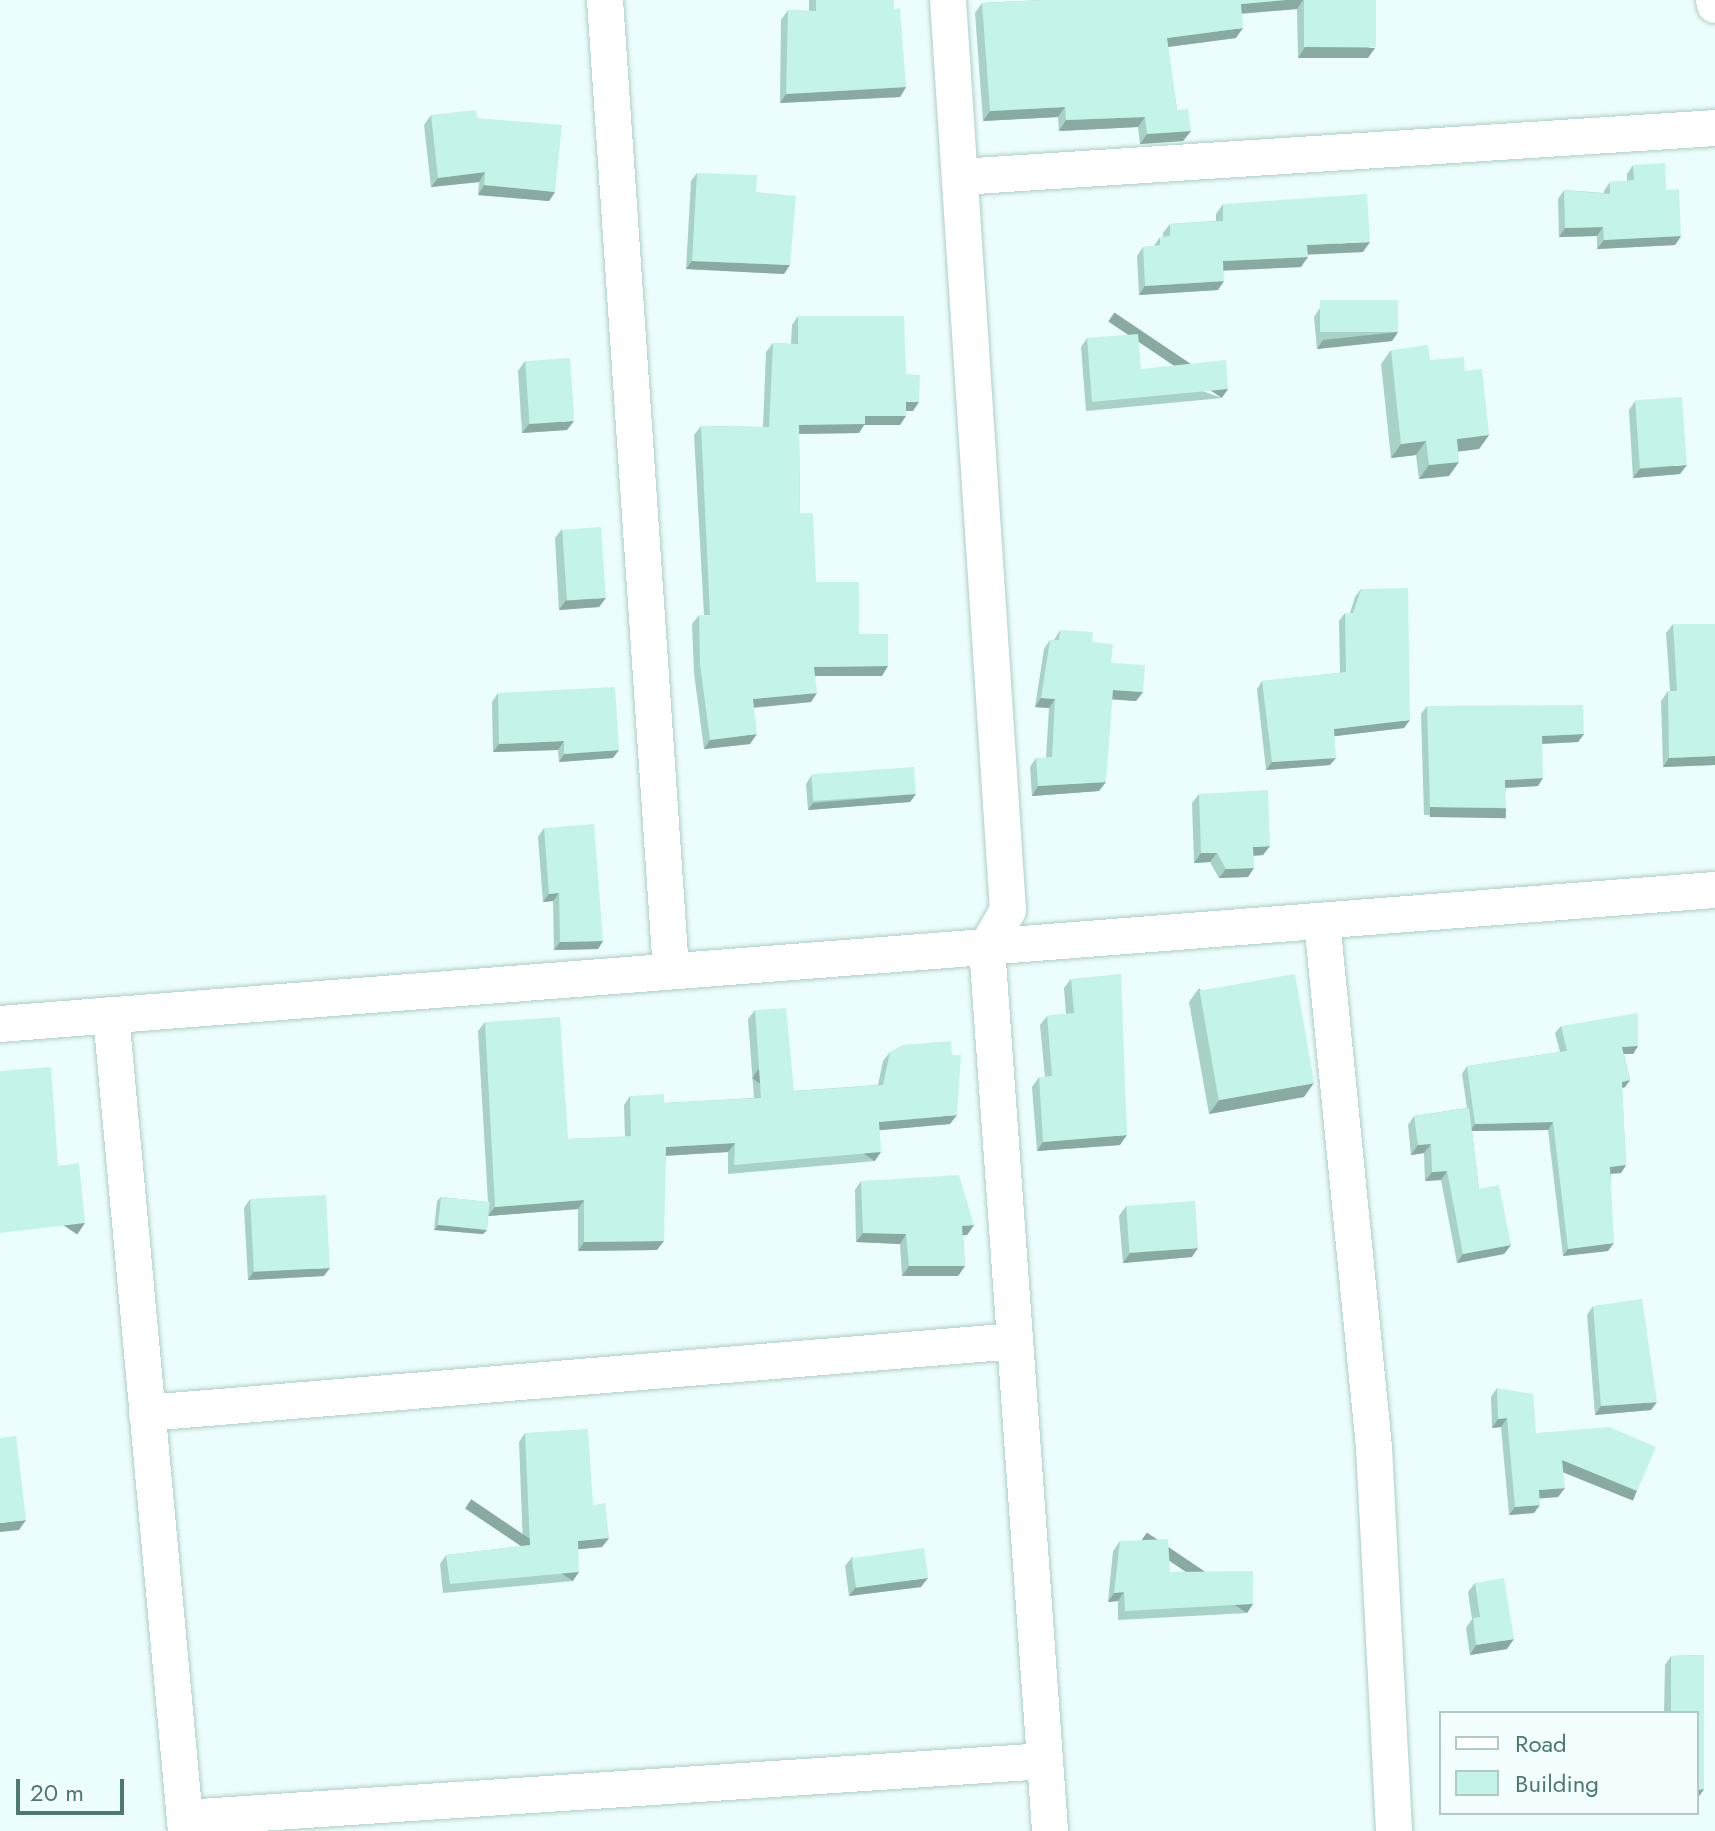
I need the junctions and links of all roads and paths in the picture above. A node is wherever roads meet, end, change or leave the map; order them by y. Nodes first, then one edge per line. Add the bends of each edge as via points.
1 (605, 0) edge
2 (948, 0) edge
3 (1715, 128) edge
4 (960, 177) junction
5 (1715, 890) edge
6 (1322, 921) junction
7 (987, 947) junction
8 (671, 971) junction
9 (111, 1015) junction
10 (0, 1024) edge
11 (1015, 1341) junction
12 (147, 1413) junction
13 (1045, 1761) junction
14 (185, 1824) edge
15 (1050, 1831) edge
16 (1394, 1831) edge

1 - 8 street
2 - 4 street
3 - 4 street
4 - 7 street via 1008,910
5 - 6 street
6 - 7 street
6 - 16 street via 1374,1448
7 - 8 street
7 - 11 street
8 - 9 street
9 - 10 street
9 - 12 street
11 - 12 street
11 - 13 street
12 - 14 street
13 - 14 street
13 - 15 street

